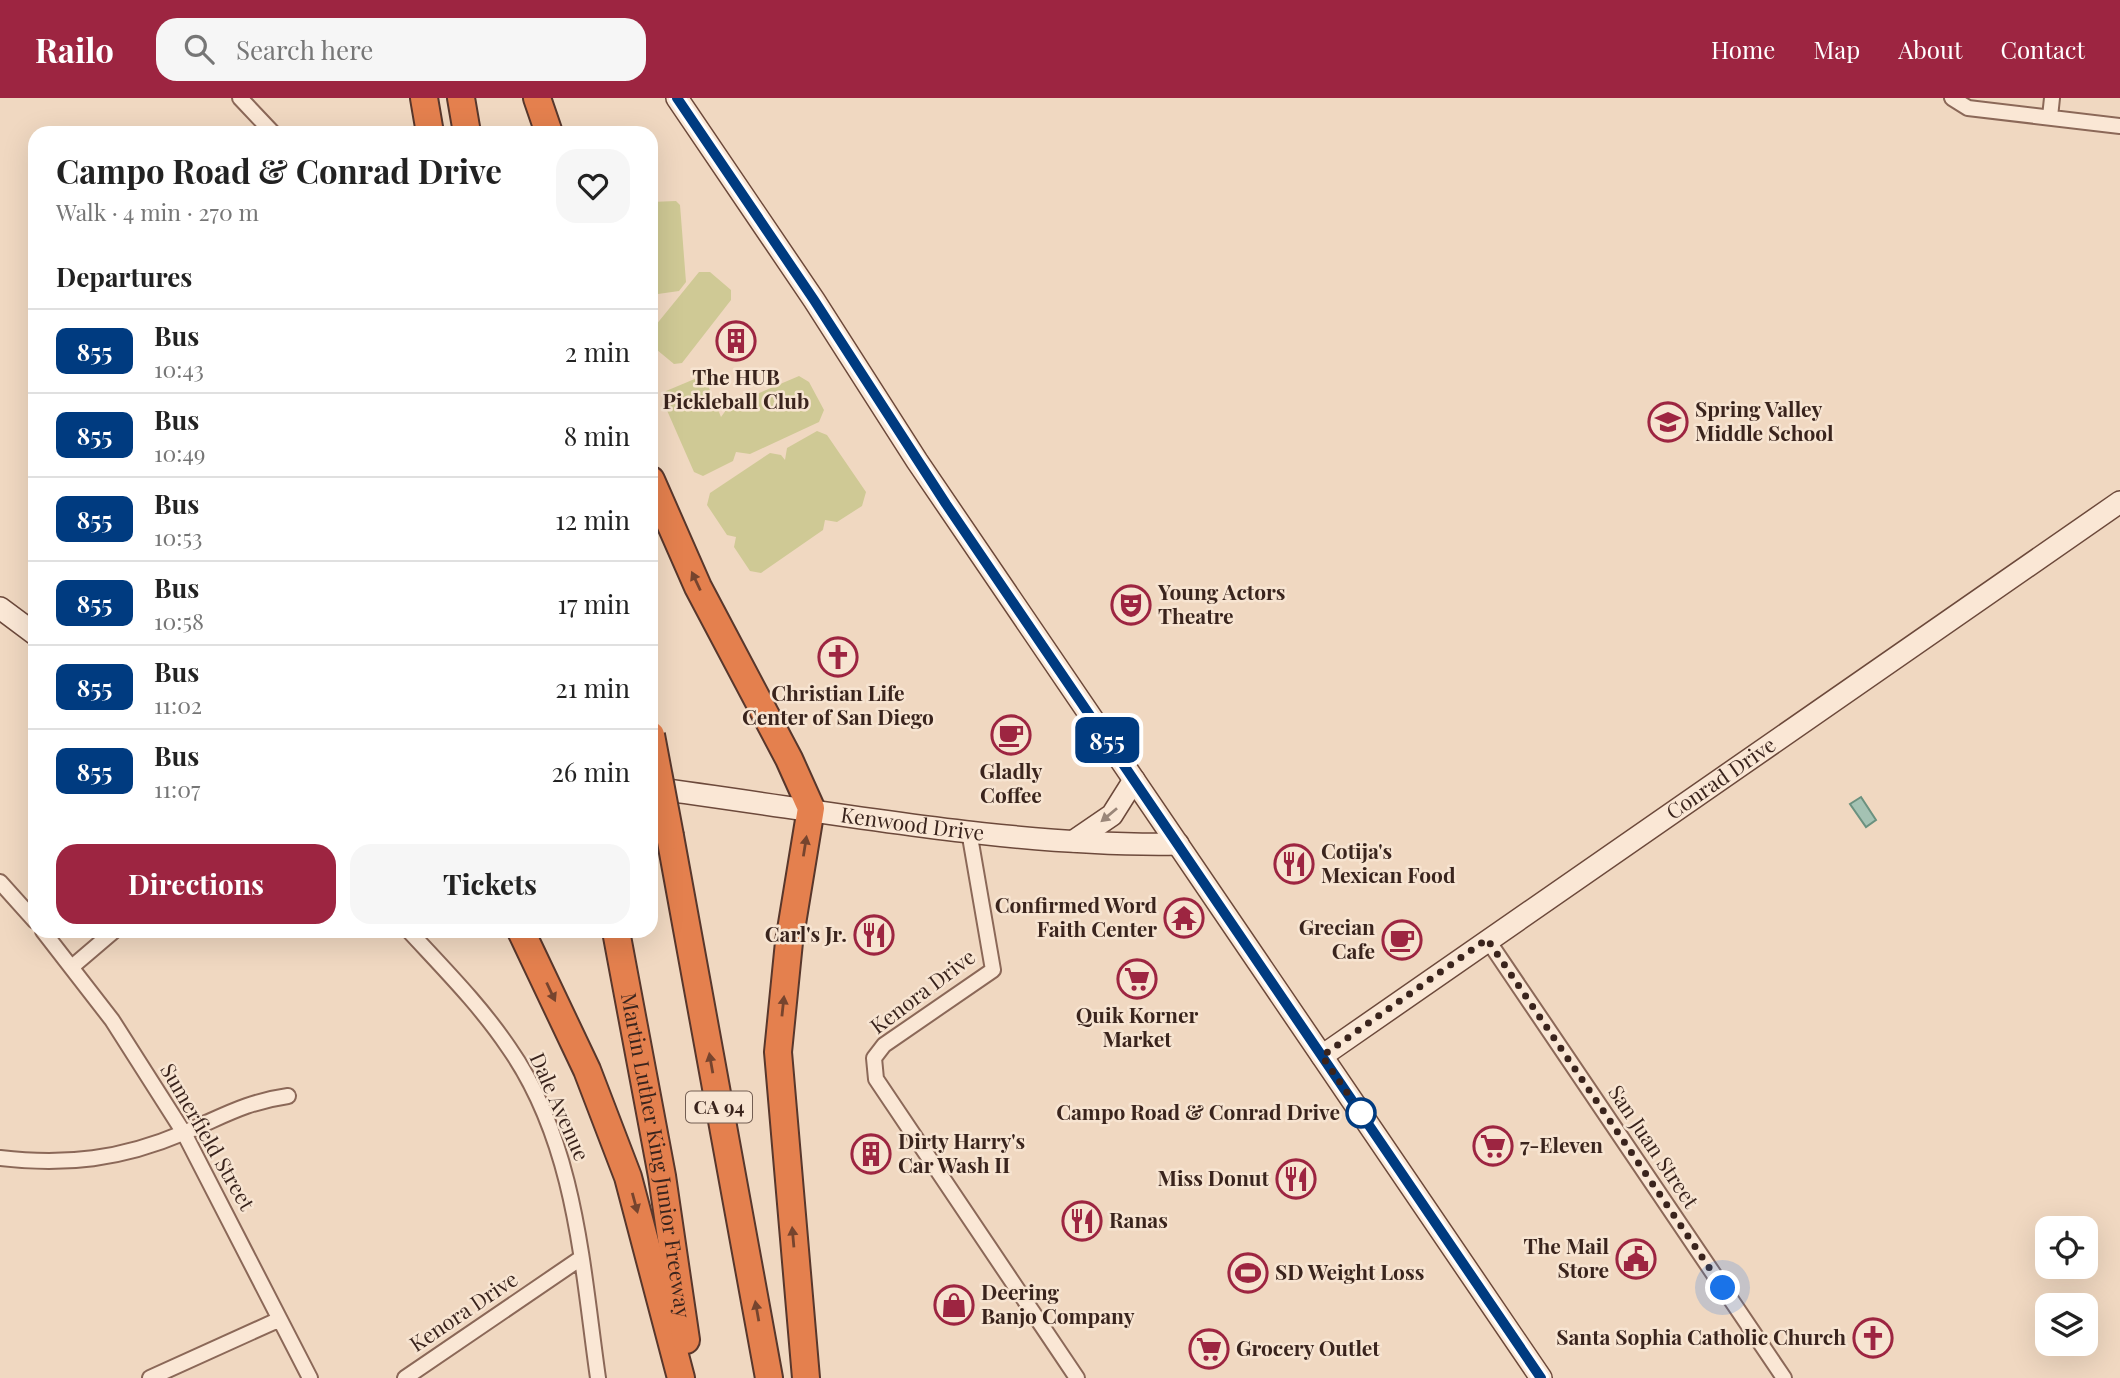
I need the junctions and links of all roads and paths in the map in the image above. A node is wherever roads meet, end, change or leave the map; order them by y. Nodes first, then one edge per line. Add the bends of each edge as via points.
1 (240, 98) edge
2 (424, 98) edge
3 (461, 98) edge
4 (537, 98) edge
5 (677, 98) edge
6 (1952, 98) edge
7 (2052, 98) edge
8 (2050, 117) junction
9 (266, 126) edge
10 (429, 126) edge
11 (466, 126) edge
12 (542, 126) edge
13 (547, 126) edge
14 (2120, 126) edge
15 (658, 496) edge
16 (2120, 502) edge
17 (0, 608) edge
18 (28, 629) edge
19 (658, 772) edge
20 (1134, 779) junction
21 (658, 789) edge
22 (811, 808) junction
23 (969, 831) junction
24 (1073, 841) junction
25 (1178, 844) junction
26 (0, 882) edge
27 (28, 913) edge
28 (49, 938) edge
29 (106, 938) edge
30 (415, 938) edge
31 (524, 938) edge
32 (617, 938) edge
33 (1487, 939) junction
34 (73, 966) junction
35 (1322, 1056) junction
36 (288, 1096) dead end
37 (184, 1133) junction
38 (0, 1158) edge
39 (581, 1258) junction
40 (278, 1320) junction
41 (150, 1378) edge
42 (310, 1378) edge
43 (405, 1378) edge
44 (598, 1378) edge
45 (681, 1378) edge
46 (691, 1378) edge
47 (769, 1378) edge
48 (806, 1378) edge
49 (1077, 1378) edge
50 (1541, 1378) edge
51 (1784, 1378) edge

1 - 9 street
2 - 10 highway
3 - 11 highway
4 - 12 highway
4 - 13 highway
5 - 20 main road
6 - 8 street via 1968,108
7 - 8 street
8 - 14 street
22 -> 15 highway via 698,587
16 - 33 main road, Conrad Drive
17 - 18 main road
47 -> 19 highway, CA 94, bridge
20 -> 24 main road via 1112,815
20 - 25 main road
21 - 22 main road, Kenwood Drive
22 - 23 main road, Kenwood Drive
48 -> 22 highway via 778,1052 789,942
23 - 24 main road, Kenwood Drive
23 - 49 street, Kenora Drive via 993,970 884,1045 874,1058 876,1079
24 - 25 main road, Kenwood Drive
25 - 35 main road
26 - 27 street
28 - 34 street, Sumerfield Street
29 - 34 street
30 - 39 street, Dale Avenue via 484,1014 534,1090 567,1174
31 -> 45 highway via 587,1070 628,1177
32 - 46 highway, Martin Luther King Junior Freeway via 662,1176
33 - 35 main road, Conrad Drive
33 - 51 street, San Juan Street
34 - 37 street, Sumerfield Street
35 - 50 main road
36 - 37 street via 255,1101
37 - 38 street via 99,1159 50,1163
37 - 40 street, Sumerfield Street
39 - 43 street, Kenora Drive
39 - 44 street, Dale Avenue
40 - 41 street
40 - 42 street, Sumerfield Street

